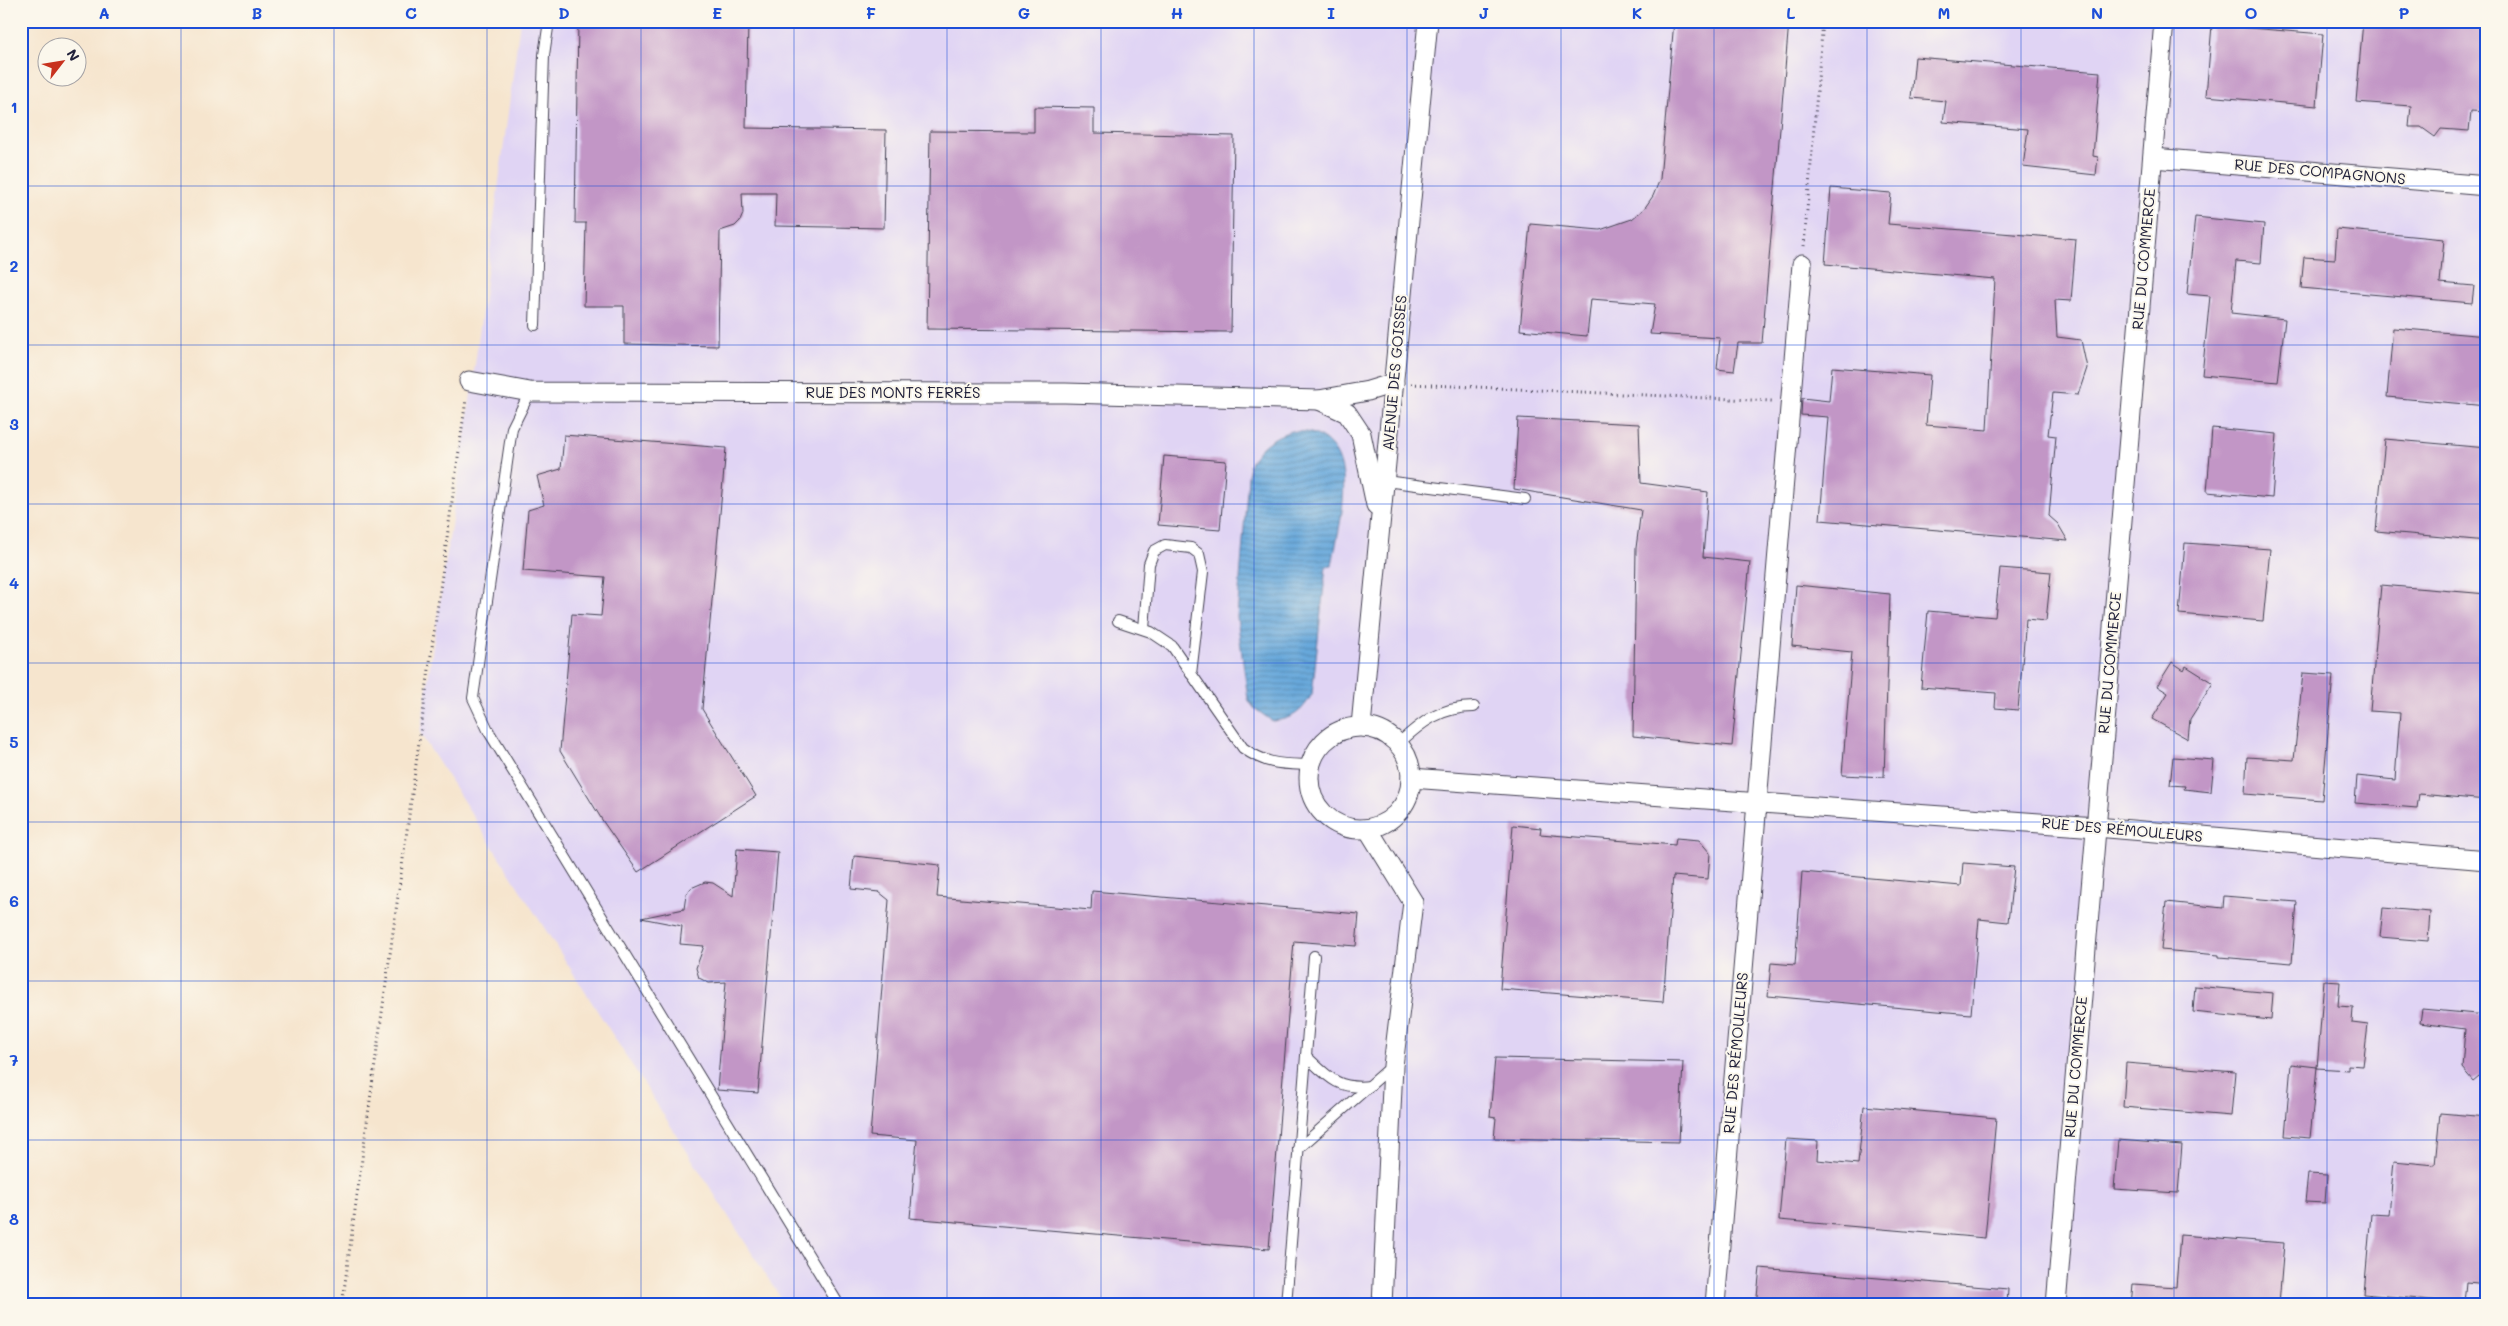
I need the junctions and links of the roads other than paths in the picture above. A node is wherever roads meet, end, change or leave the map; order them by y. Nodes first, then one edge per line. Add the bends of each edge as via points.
1 (549, 21) edge
2 (1428, 21) edge
3 (2164, 21) edge
4 (2153, 158) junction
5 (2487, 186) edge
6 (1802, 264) road end
7 (534, 325) dead end
8 (469, 381) road end
9 (1394, 383) junction
10 (530, 392) junction
11 (1319, 400) junction
12 (1384, 481) junction
13 (1525, 499) dead end
14 (1380, 526) junction
15 (1118, 621) dead end
16 (1144, 629) junction
17 (1192, 674) junction
18 (1474, 707) dead end
19 (1361, 726) junction
20 (1398, 744) junction
21 (1310, 765) junction
22 (1412, 778) junction
23 (1757, 802) junction
24 (2096, 827) junction
25 (1368, 829) junction
26 (2487, 860) edge
27 (1314, 956) dead end
28 (1306, 1056) junction
29 (1393, 1066) junction
30 (1370, 1086) junction
31 (1298, 1149) junction
32 (839, 1305) edge
33 (1286, 1305) edge
34 (1382, 1305) edge
35 (1714, 1305) edge
36 (2056, 1305) edge

1 - 7 lane via 544,55
2 - 9 street, AVENUE DES GOISSES
3 - 4 street, RUE DU COMMERCE
4 - 5 street, RUE DES COMPAGNONS
4 - 24 street, RUE DU COMMERCE
6 - 23 street
8 - 10 street, RUE DES MONTS FERRÉS
9 - 11 street, RUE DES MONTS FERRÉS
9 - 12 street, AVENUE DES GOISSES
10 - 11 street, RUE DES MONTS FERRÉS via 1055,393
10 - 32 lane via 512,428 473,698 500,749
11 - 14 street, RUE DES MONTS FERRÉS via 1347,413 1361,434
12 - 13 lane
12 - 14 street, AVENUE DES GOISSES
14 - 19 street, AVENUE DES GOISSES
15 - 16 lane
16 - 17 lane via 1172,646
16 - 17 lane via 1149,564 1154,551 1164,545 1191,548 1199,554 1203,572
17 - 21 lane via 1243,748 1258,759 1276,764
18 - 20 lane via 1458,707 1428,718
19 - 20 street via 1379,730
19 - 21 street via 1344,728 1328,736 1316,749
20 - 22 street via 1410,764
21 - 25 street via 1308,782 1312,798 1322,813 1351,829
22 - 23 street, RUE DES RÉMOULEURS
22 - 25 street via 1404,806 1382,824
23 - 24 street, RUE DES RÉMOULEURS
23 - 35 street, RUE DES RÉMOULEURS
24 - 26 street, RUE DES RÉMOULEURS
24 - 36 street, RUE DU COMMERCE
25 - 29 street via 1412,902
27 - 28 lane
28 - 30 lane via 1330,1080 1355,1088
28 - 31 lane
29 - 30 lane
29 - 34 street
30 - 31 lane
31 - 33 lane

